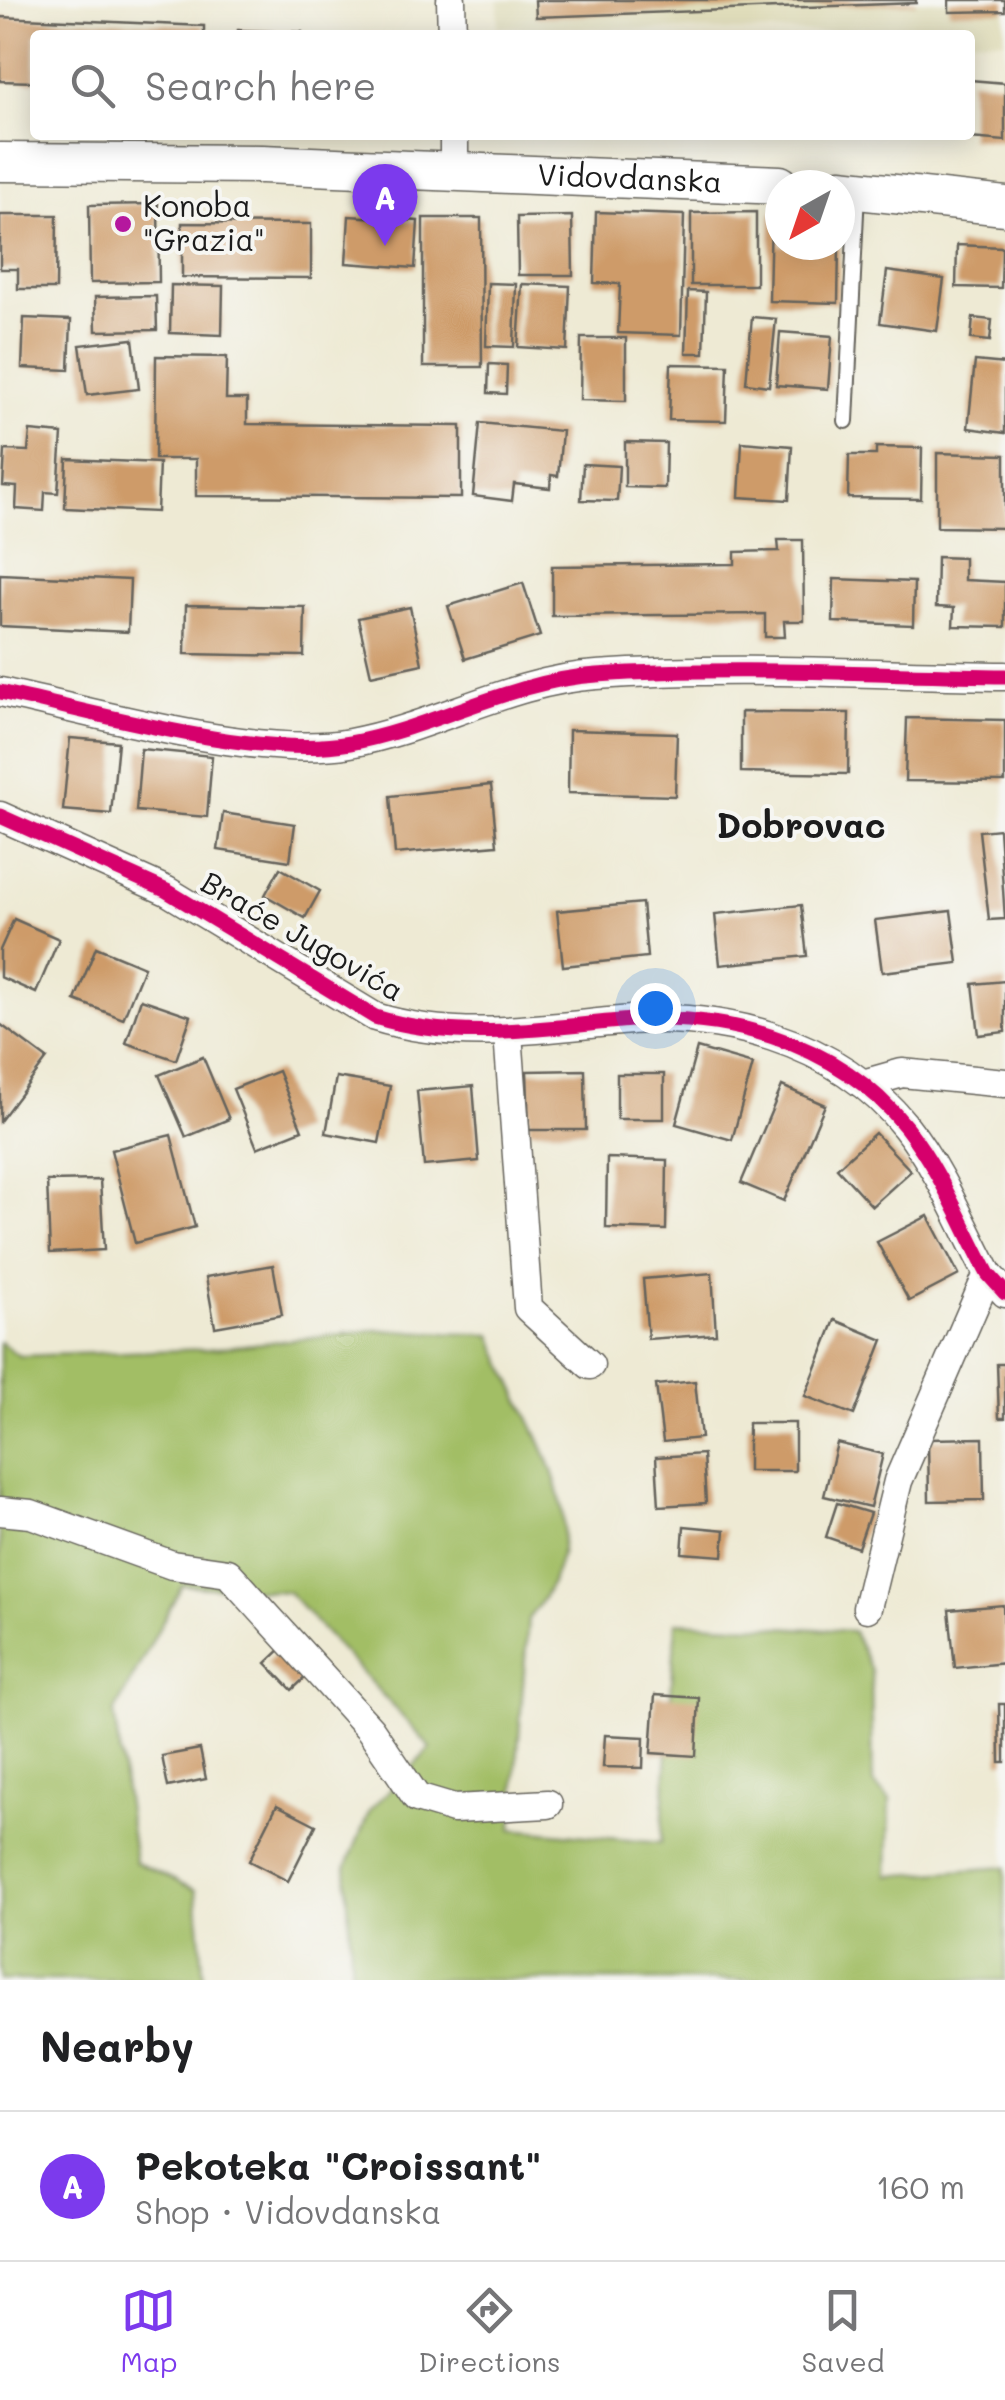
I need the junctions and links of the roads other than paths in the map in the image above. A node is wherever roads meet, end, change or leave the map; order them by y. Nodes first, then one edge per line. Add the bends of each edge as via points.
1 (451, 0) edge
2 (452, 30) edge
3 (454, 153) edge
4 (0, 162) edge
5 (765, 184) edge
6 (855, 189) edge
7 (1005, 206) edge
8 (848, 260) edge
9 (846, 421) dead end
10 (1005, 676) edge
11 (0, 692) edge
12 (0, 816) edge
13 (508, 1033) junction
14 (1005, 1083) edge
15 (863, 1084) junction
16 (996, 1283) edge
17 (590, 1364) dead end
18 (0, 1512) edge
19 (866, 1608) dead end
20 (548, 1804) dead end

1 - 2 street
3 - 4 street, Vidovdanska via 262,164
3 - 5 street, Vidovdanska
6 - 7 street
8 - 9 lane
10 - 11 street via 595,674 387,734 314,747 244,742
12 - 13 street, Braće Jugovića via 167,892 375,1017 422,1029
13 - 15 street, Braće Jugovića via 616,1021 727,1026 802,1046
13 - 17 street via 528,1308
14 - 15 street via 902,1073
15 - 16 street, Braće Jugovića via 908,1129
16 - 19 street via 898,1481
18 - 20 street via 31,1514 172,1565 228,1573 370,1729 417,1798 454,1809

